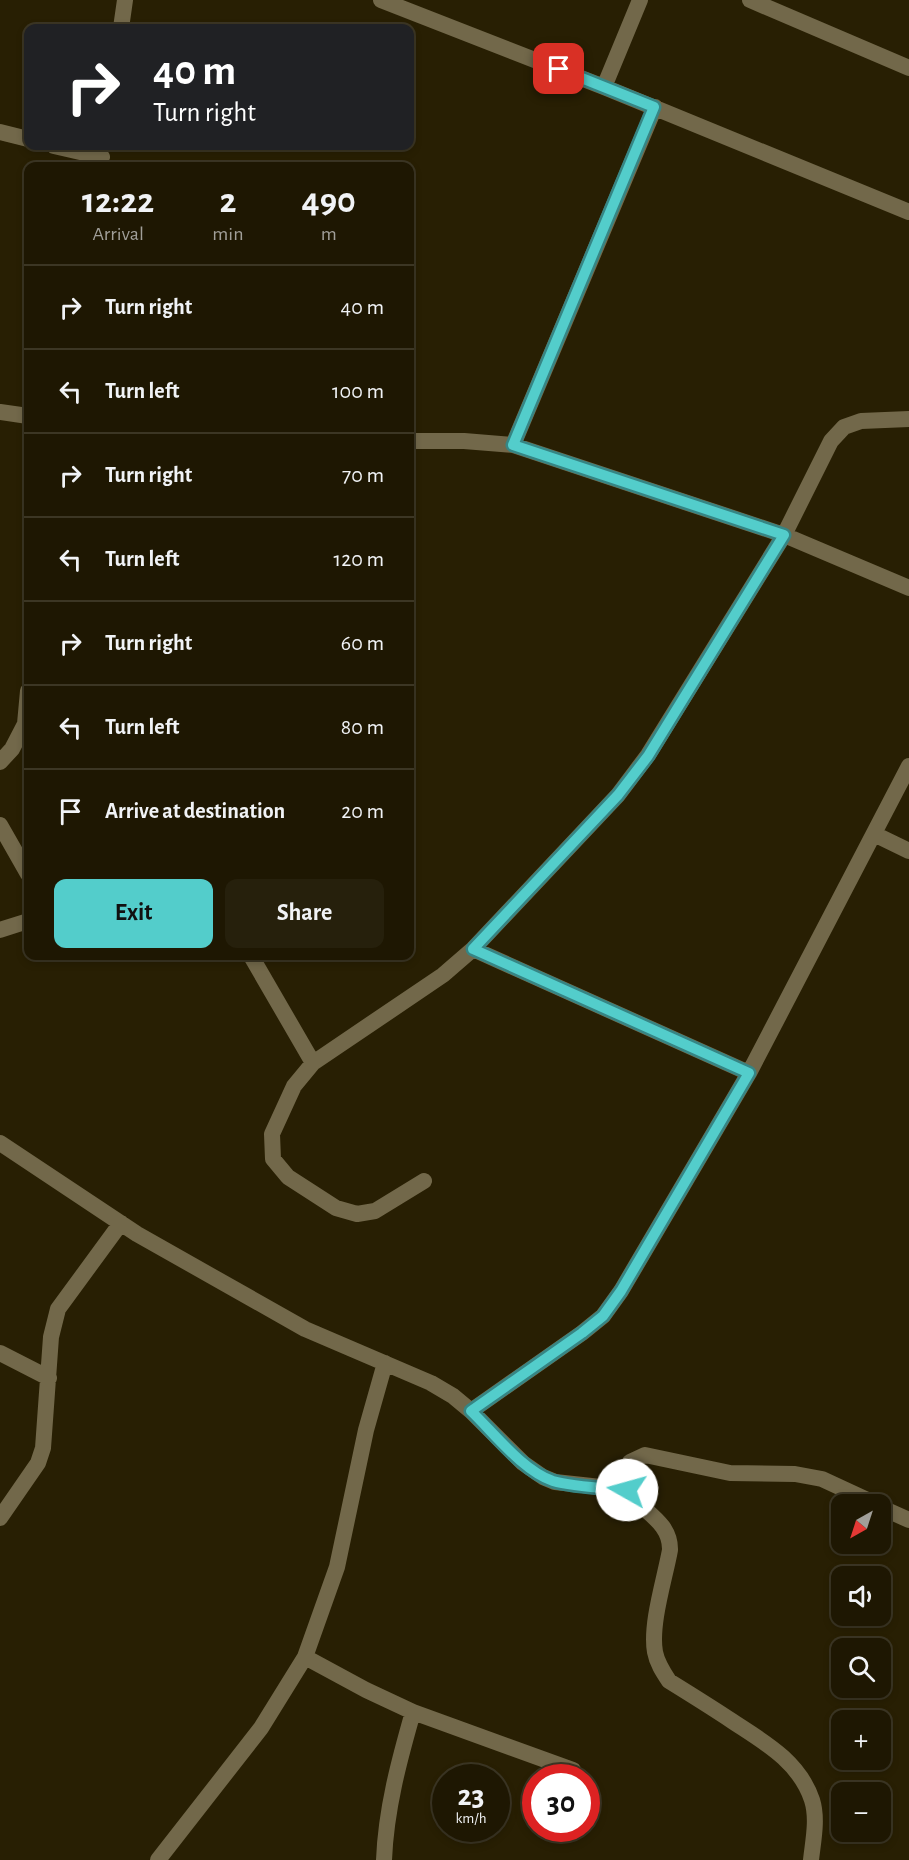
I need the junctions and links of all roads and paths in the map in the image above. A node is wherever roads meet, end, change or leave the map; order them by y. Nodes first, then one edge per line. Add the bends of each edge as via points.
1 (125, 0) edge
2 (381, 0) edge
3 (640, 0) edge
4 (750, 0) edge
5 (122, 24) edge
6 (909, 68) edge
7 (604, 87) junction
8 (654, 107) junction
9 (0, 132) edge
10 (24, 138) edge
11 (73, 150) edge
12 (102, 156) edge
13 (909, 212) edge
14 (0, 412) edge
15 (24, 415) edge
16 (909, 419) edge
17 (414, 441) edge
18 (513, 445) junction
19 (784, 535) junction
20 (909, 588) edge
21 (24, 730) edge
22 (0, 762) edge
23 (909, 766) edge
24 (0, 825) edge
25 (874, 834) junction
26 (909, 851) edge
27 (24, 867) edge
28 (24, 922) edge
29 (0, 930) edge
30 (473, 949) junction
31 (253, 960) edge
32 (313, 1063) junction
33 (749, 1073) junction
34 (0, 1143) edge
35 (424, 1181) dead end
36 (121, 1223) junction
37 (0, 1353) edge
38 (384, 1363) junction
39 (49, 1378) junction
40 (471, 1411) junction
41 (627, 1490) junction
42 (854, 1494) edge
43 (891, 1512) edge
44 (0, 1518) edge
45 (909, 1520) edge
46 (306, 1657) junction
47 (413, 1712) junction
48 (556, 1764) edge
49 (158, 1860) edge
50 (384, 1860) edge
51 (811, 1860) edge

1 - 5 street
2 - 7 street
3 - 7 street
4 - 6 street
7 - 8 street
8 - 13 street
8 - 18 street
9 - 10 street
11 - 12 street
14 - 15 street
16 - 19 street via 844,427 831,441
17 - 18 street
18 - 19 street
19 - 20 street
19 - 30 street via 648,756 618,795
21 - 22 street
23 - 25 street
24 - 27 street
25 - 26 street
25 - 33 street
28 - 29 street
30 - 32 street via 443,975
30 - 33 street
31 - 32 street
32 - 35 street via 294,1086 272,1134 273,1159 288,1177 336,1208 357,1214 375,1211
33 - 40 street via 603,1316
34 - 36 street
36 - 38 street via 305,1329
36 - 39 street via 58,1309 51,1337
37 - 39 street
38 - 40 street via 431,1383
38 - 46 street via 337,1567
39 - 44 street via 43,1448 38,1463
40 - 41 street via 523,1463 543,1477 555,1482
41 - 42 street via 625,1475 630,1462 645,1455 730,1473 795,1474 822,1479
41 - 51 street via 671,1538 654,1630 660,1668 669,1681 772,1746 788,1761 812,1802
43 - 45 street
46 - 47 street
46 - 49 street via 261,1728
47 - 48 street
47 - 50 street via 394,1778

